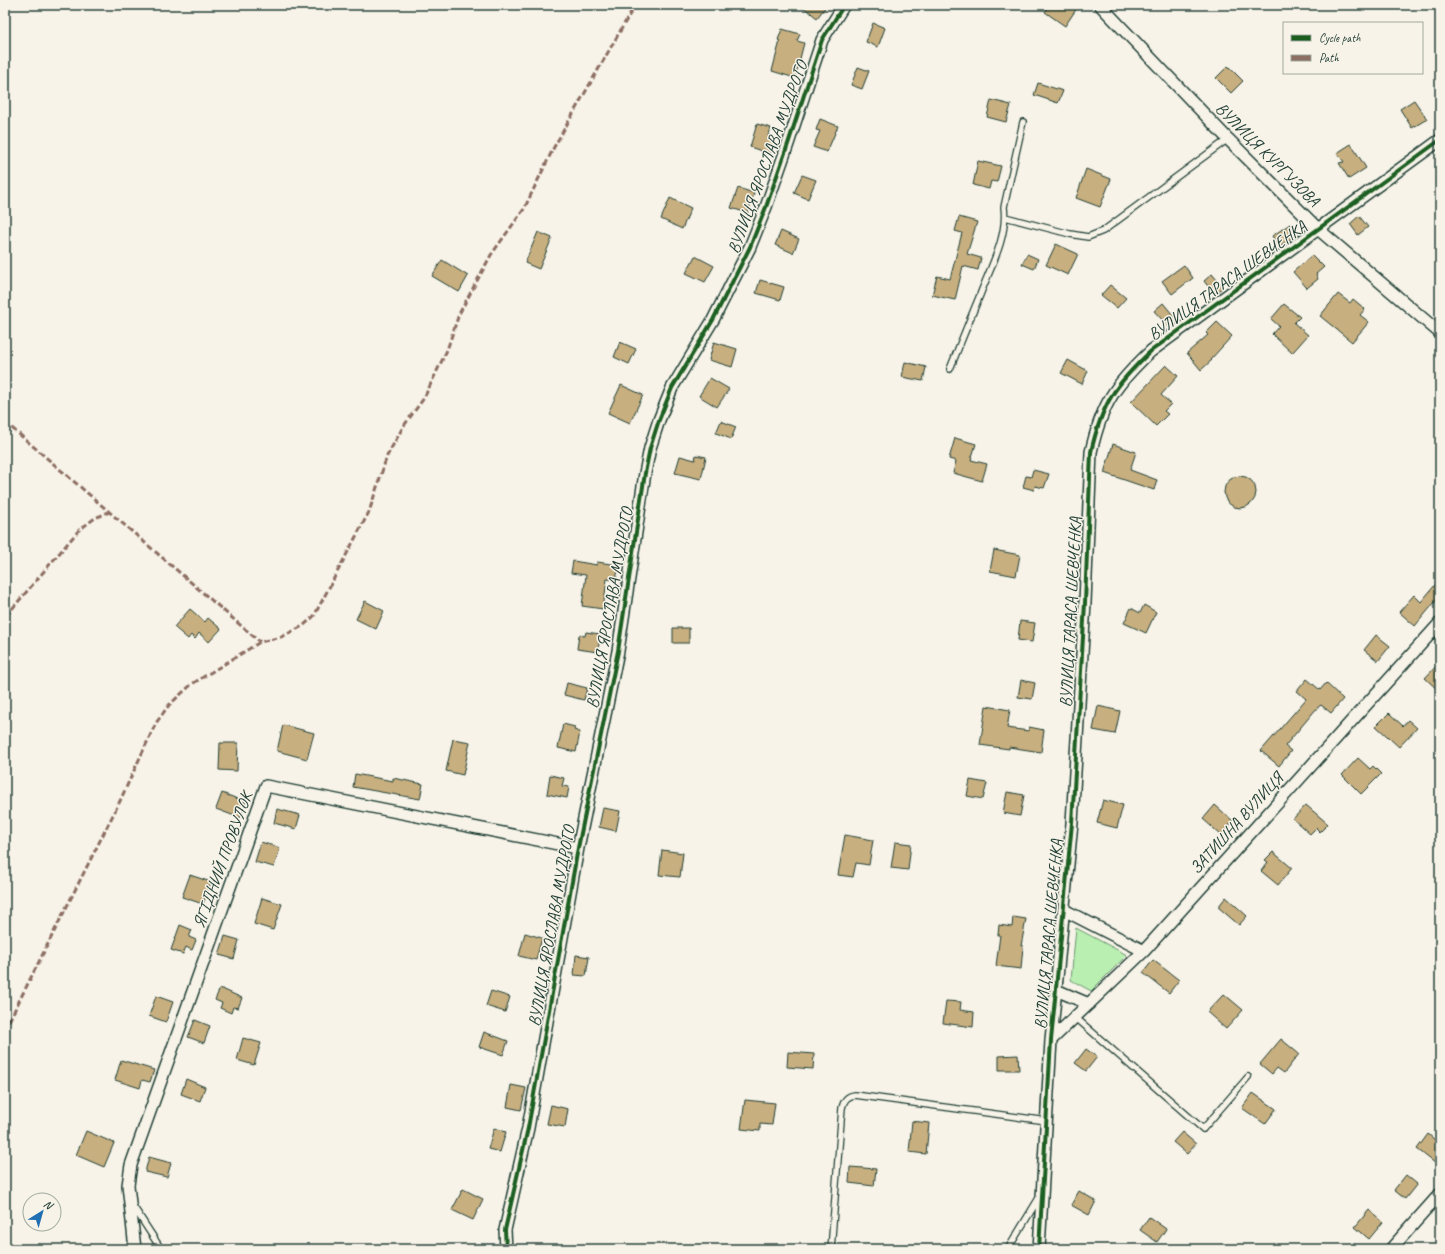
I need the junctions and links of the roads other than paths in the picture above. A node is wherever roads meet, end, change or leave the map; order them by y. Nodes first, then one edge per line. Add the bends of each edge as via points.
1 (844, 5) edge
2 (1100, 5) edge
3 (1023, 122) dead end
4 (1228, 139) junction
5 (1440, 140) edge
6 (1005, 217) junction
7 (1318, 229) junction
8 (1440, 333) edge
9 (950, 369) dead end
10 (1440, 623) edge
11 (578, 848) junction
12 (1064, 910) junction
13 (1144, 951) junction
14 (1056, 990) junction
15 (1089, 1004) junction
16 (1075, 1017) junction
17 (1051, 1040) junction
18 (1248, 1077) dead end
19 (1047, 1121) junction
20 (1042, 1194) junction
21 (1440, 1194) edge
22 (130, 1201) junction
23 (135, 1249) edge
24 (161, 1249) edge
25 (506, 1249) edge
26 (831, 1249) edge
27 (1008, 1249) edge
28 (1039, 1249) edge
29 (1390, 1249) edge

1 - 11 street, ВУЛИЦЯ ЯРОСЛАВА МУДРОГО via 822,40 750,247 714,320 672,388 650,448 618,651
2 - 4 street, ВУЛИЦЯ КУРГУЗОВА
3 - 6 lane via 1004,207
4 - 6 lane via 1103,231 1088,237
4 - 7 street, ВУЛИЦЯ КУРГУЗОВА
5 - 7 street, ВУЛИЦЯ ТАРАСА ШЕВЧЕНКА
6 - 9 lane via 996,256
7 - 8 street, ВУЛИЦЯ КУРГУЗОВА
7 - 12 street, ВУЛИЦЯ ТАРАСА ШЕВЧЕНКА via 1151,351 1116,388 1095,432 1091,452 1072,823
10 - 13 street, ЗАТИШНА ВУЛИЦЯ
11 - 22 street, ЯГІДНИЙ ПРОВУЛОК via 266,786 131,1165 128,1185
11 - 25 street, ВУЛИЦЯ ЯРОСЛАВА МУДРОГО via 528,1128 505,1230
12 - 13 street
12 - 14 street, ВУЛИЦЯ ТАРАСА ШЕВЧЕНКА
13 - 15 street, ЗАТИШНА ВУЛИЦЯ
14 - 15 street
14 - 17 street, ВУЛИЦЯ ТАРАСА ШЕВЧЕНКА
15 - 16 street, ЗАТИШНА ВУЛИЦЯ
16 - 17 street, ЗАТИШНА ВУЛИЦЯ
16 - 18 lane via 1203,1129
17 - 19 street, ВУЛИЦЯ ТАРАСА ШЕВЧЕНКА
19 - 20 street, ВУЛИЦЯ ТАРАСА ШЕВЧЕНКА
19 - 26 lane via 849,1096 842,1108
20 - 27 lane
20 - 28 street, ВУЛИЦЯ ТАРАСА ШЕВЧЕНКА
21 - 29 street
22 - 23 street, ЯГІДНИЙ ПРОВУЛОК
22 - 24 lane

